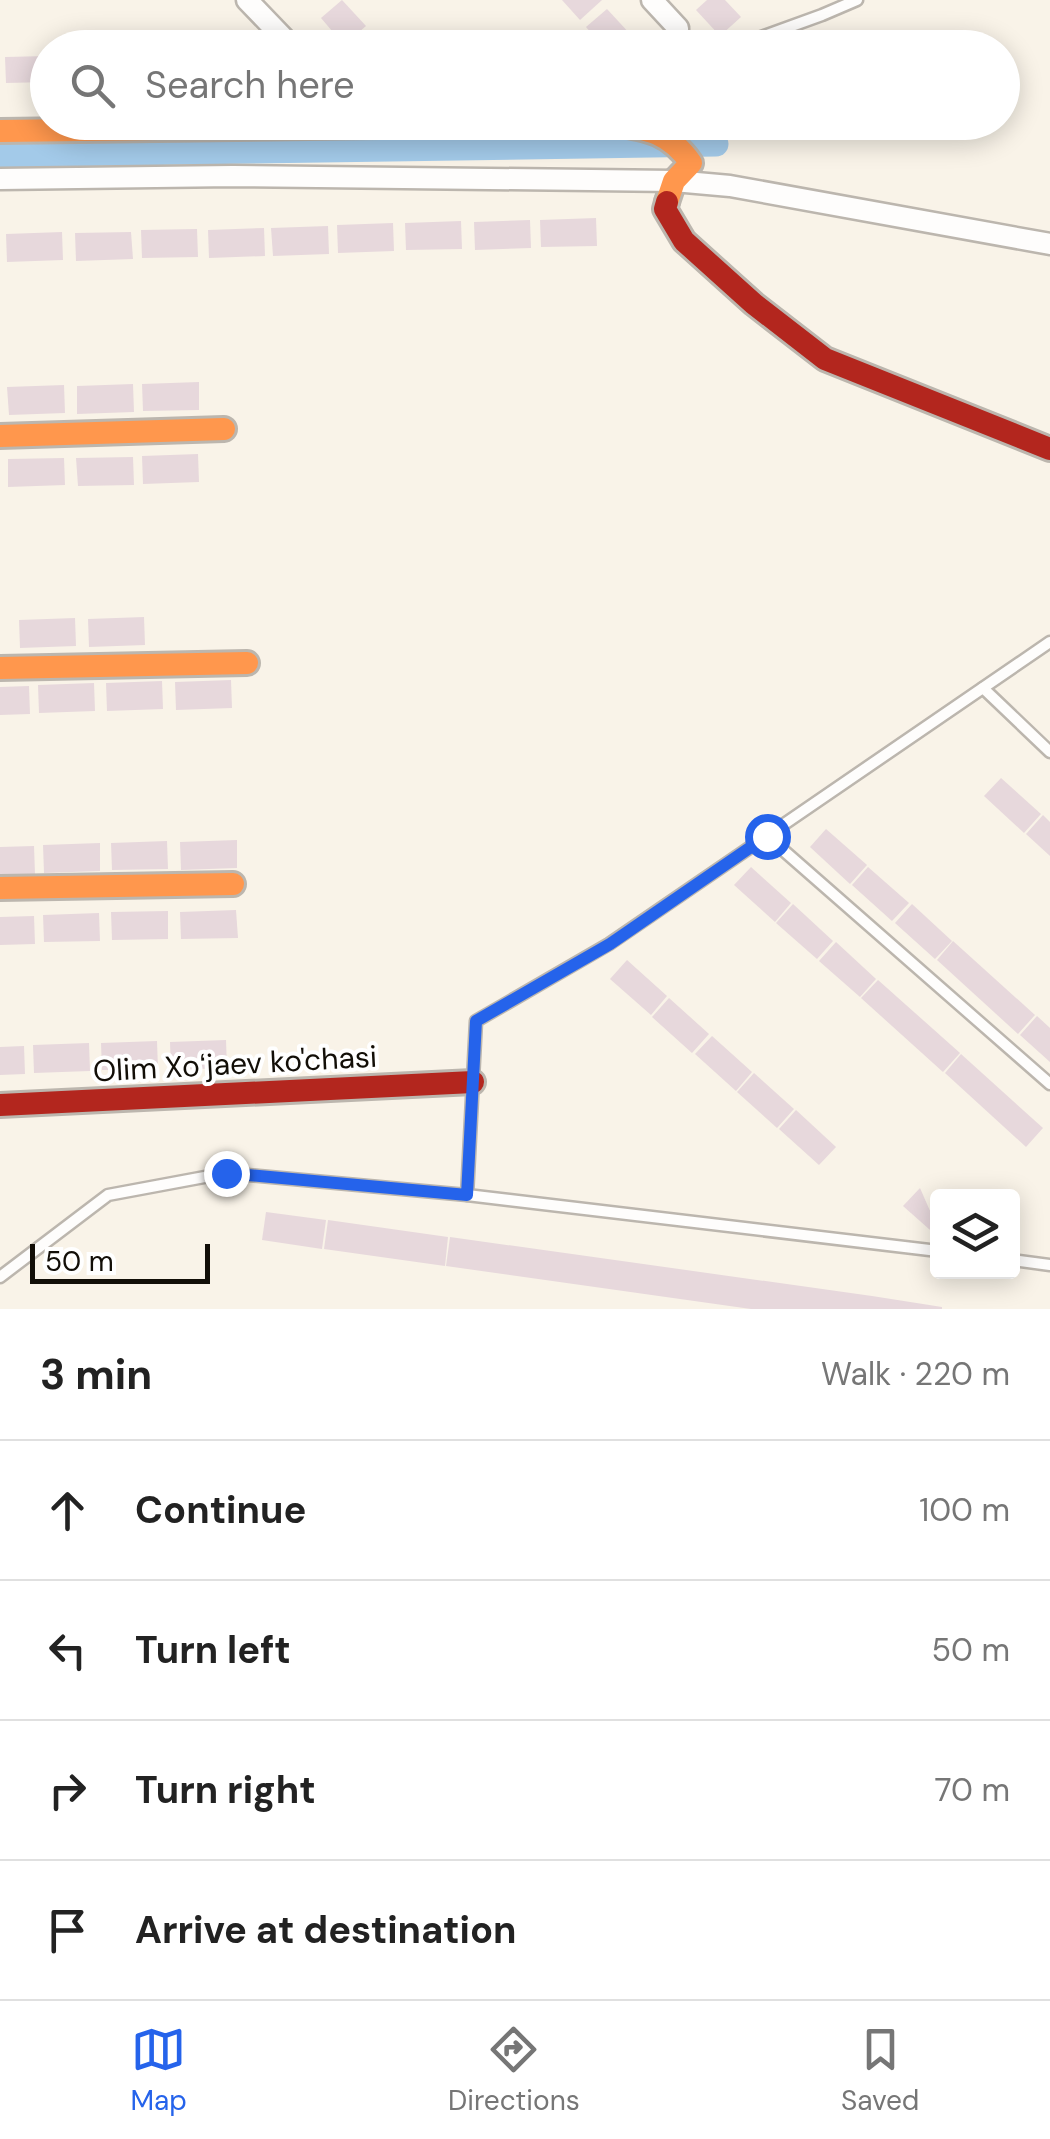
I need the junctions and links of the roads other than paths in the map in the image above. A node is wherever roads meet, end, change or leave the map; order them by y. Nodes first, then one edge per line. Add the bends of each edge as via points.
1 (247, 0) edge
2 (652, 0) edge
3 (857, 0) edge
4 (276, 30) edge
5 (678, 30) edge
6 (781, 30) edge
7 (0, 130) edge
8 (30, 130) edge
9 (672, 140) edge
10 (0, 179) edge
11 (674, 181) junction
12 (1050, 244) edge
13 (224, 429) dead end
14 (0, 436) edge
15 (1050, 449) edge
16 (1050, 642) edge
17 (247, 663) dead end
18 (0, 668) edge
19 (983, 688) junction
20 (1050, 752) edge
21 (767, 836) junction
22 (233, 884) dead end
23 (0, 888) edge
24 (473, 1082) junction
25 (1050, 1084) edge
26 (0, 1105) edge
27 (467, 1195) junction
28 (930, 1250) edge
29 (1020, 1261) edge
30 (1050, 1265) edge
31 (0, 1277) edge

1 - 4 street
2 - 5 street
3 - 6 lane
7 - 8 street
9 - 11 street via 691,163
10 - 11 street
11 - 12 street
11 - 15 street via 665,209 684,241 825,360
13 - 14 street
16 - 19 lane
17 - 18 street
19 - 20 lane
19 - 21 lane
21 - 24 lane via 610,944 476,1021
21 - 25 lane
22 - 23 street
24 - 26 street, Olim Xoʻjaev ko'chasi
24 - 27 lane
27 - 28 lane
27 - 31 lane via 226,1173 108,1195
29 - 30 lane

